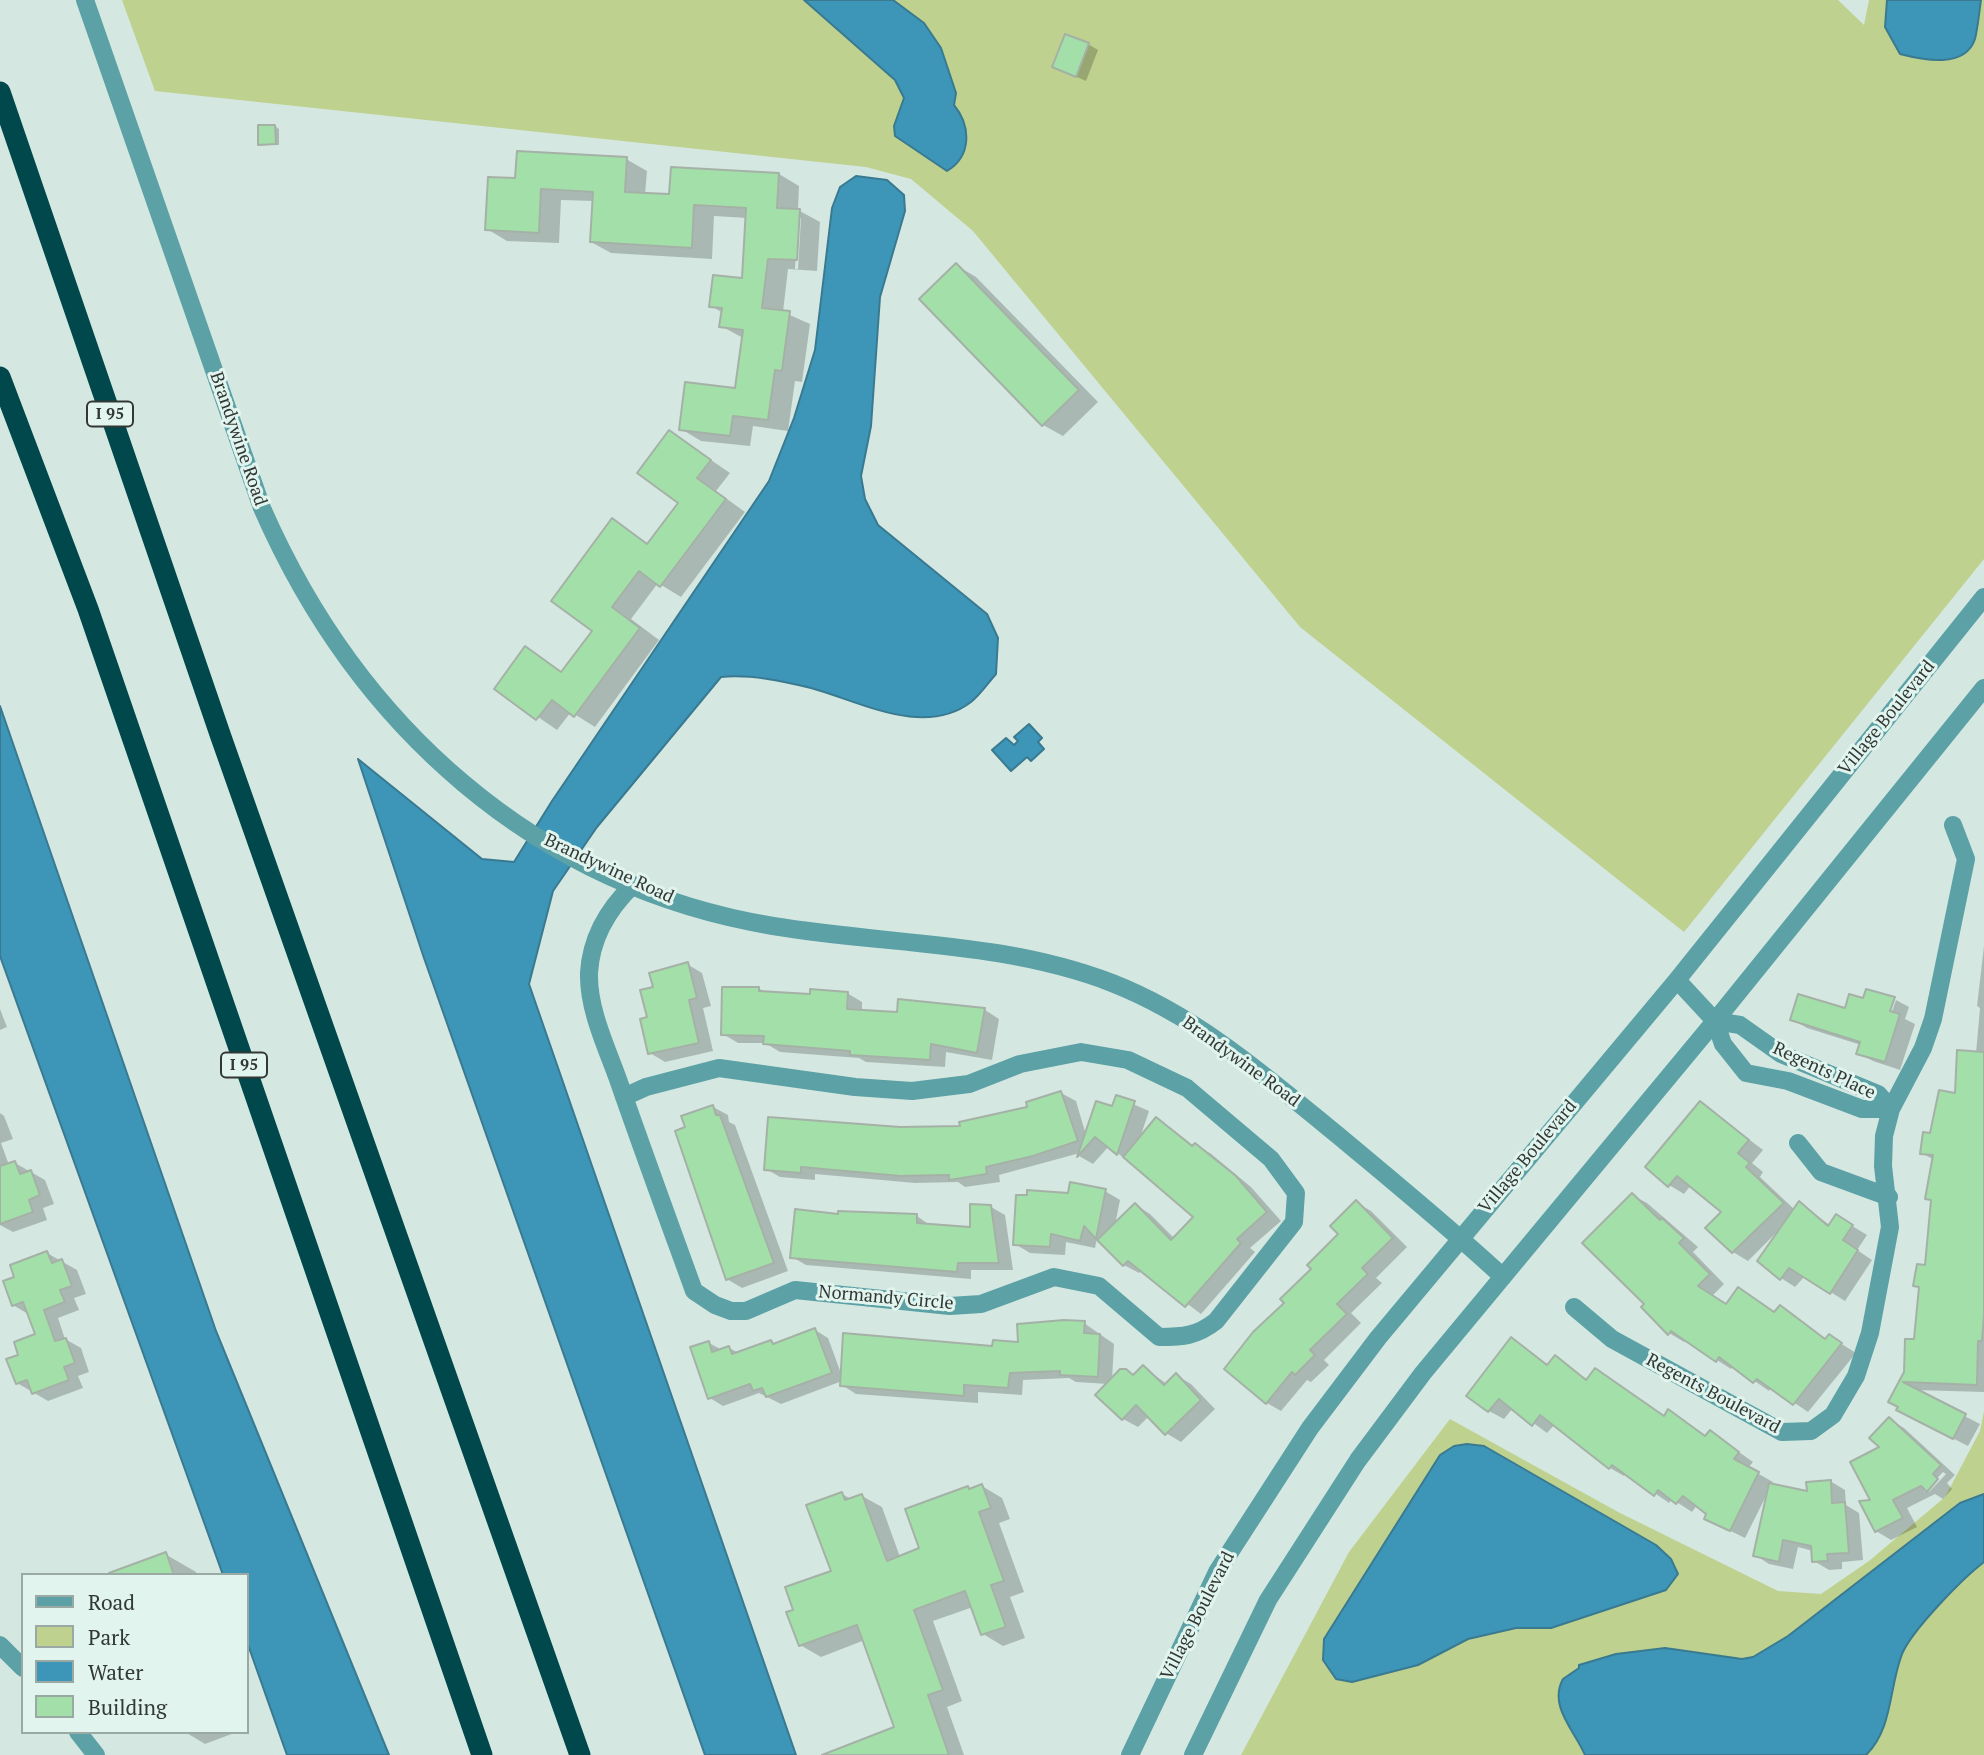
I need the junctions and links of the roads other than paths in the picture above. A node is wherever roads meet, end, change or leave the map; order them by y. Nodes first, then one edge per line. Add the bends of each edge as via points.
1 (85, 0) edge
2 (0, 92) edge
3 (0, 377) edge
4 (1984, 597) edge
5 (1984, 688) edge
6 (1953, 825) dead end
7 (633, 885) junction
8 (1677, 980) junction
9 (1715, 1021) junction
10 (624, 1097) junction
11 (1891, 1110) junction
12 (1798, 1143) dead end
13 (1889, 1196) junction
14 (1461, 1238) junction
15 (1503, 1277) junction
16 (1574, 1307) dead end
17 (0, 1645) edge
18 (21, 1666) edge
19 (80, 1734) edge
20 (96, 1755) edge
21 (482, 1755) edge
22 (580, 1755) edge
23 (1130, 1755) edge
24 (1192, 1755) edge

1 - 7 street, Brandywine Road via 262,508 310,607 374,696 452,774 530,832
2 - 22 highway, I 95 via 221,737
3 - 21 highway, I 95 via 88,609
4 - 8 street, Village Boulevard
5 - 9 street
6 - 11 street, Regents Boulevard via 1966,859 1933,1019
7 - 10 street, Normandy Circle via 602,925 589,973 594,1010
7 - 14 street, Brandywine Road via 718,914 771,925 995,951 1118,985 1178,1016 1247,1062
8 - 9 street, Regents Place
8 - 14 street, Village Boulevard
9 - 11 street, Regents Place via 1740,1025 1781,1054 1878,1094
9 - 11 street, Regents Place via 1723,1044 1746,1073 1788,1081 1862,1109
9 - 15 street
10 - 10 street, Normandy Circle via 719,1068 912,1091 969,1084 1020,1064 1081,1052 1128,1060 1187,1088 1271,1159 1296,1192 1294,1222 1216,1321 1188,1337 1159,1337 1099,1286 1054,1277 981,1304 950,1306 795,1290 746,1311 731,1311 694,1291
11 - 13 street, Regents Boulevard via 1882,1151
12 - 13 street via 1821,1172
13 - 16 street, Regents Boulevard via 1889,1242 1862,1363 1833,1415 1811,1431 1782,1432 1612,1339
14 - 15 street, Brandywine Road
14 - 23 street, Village Boulevard via 1310,1428 1217,1572
15 - 24 street via 1423,1373 1351,1471 1268,1600
17 - 18 street
19 - 20 street

